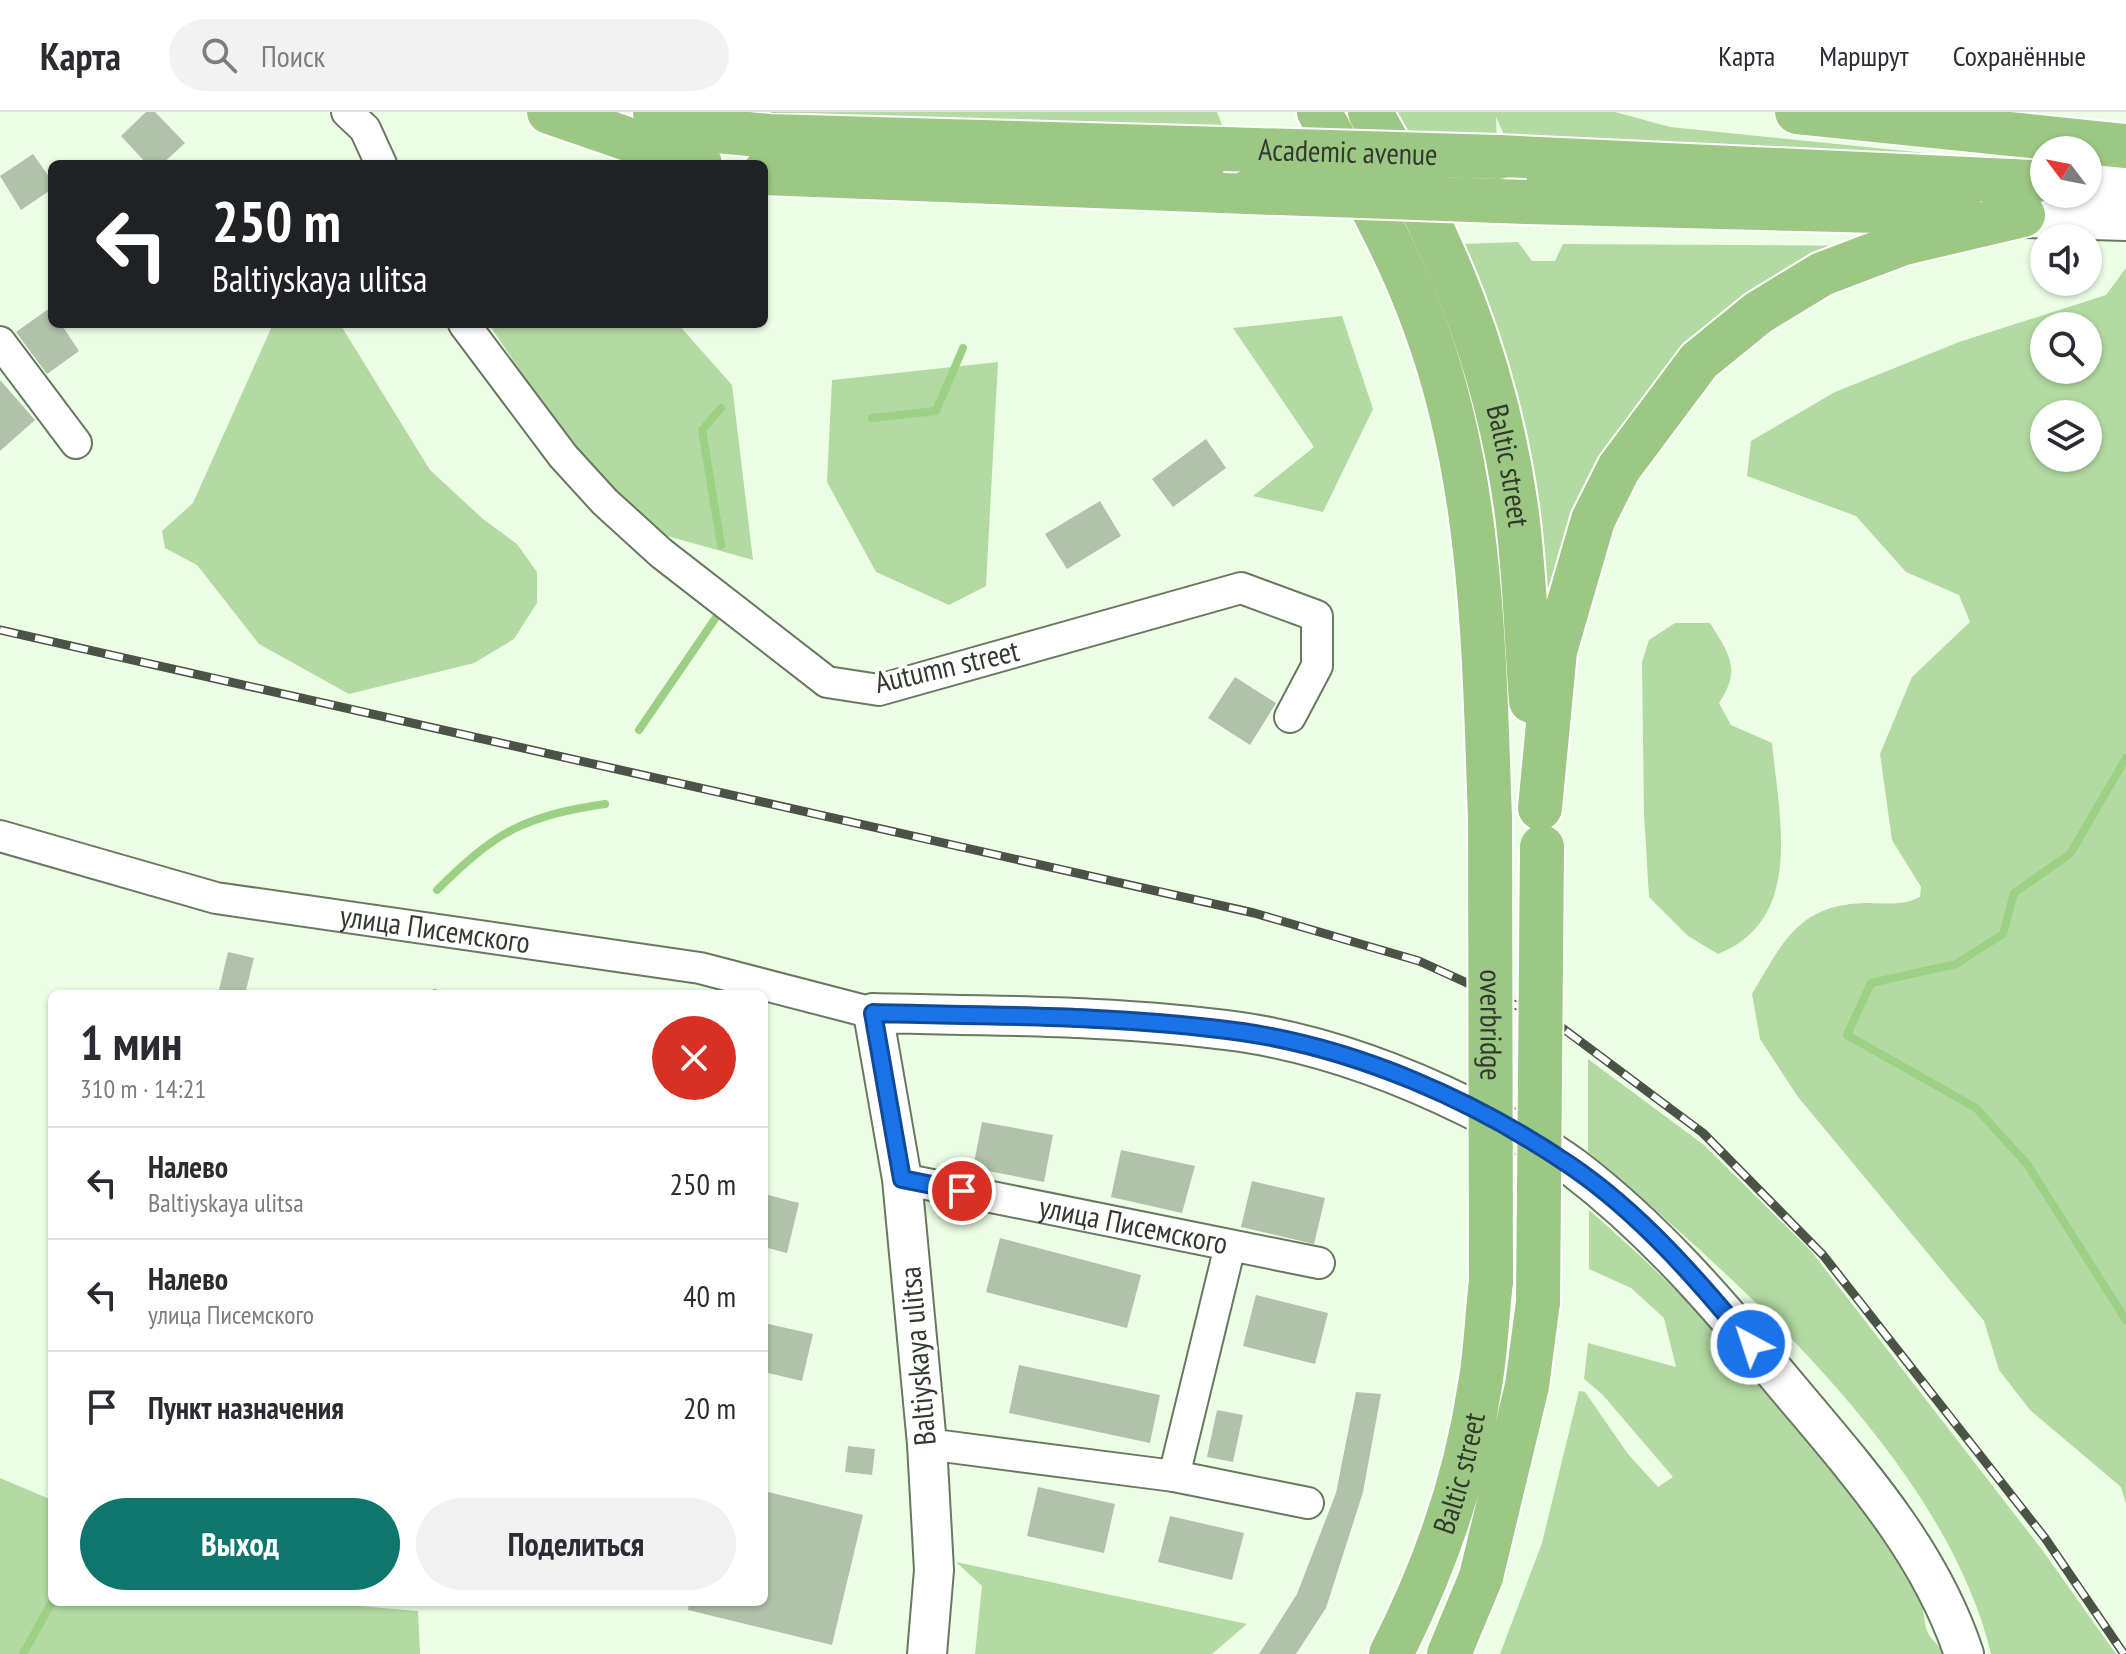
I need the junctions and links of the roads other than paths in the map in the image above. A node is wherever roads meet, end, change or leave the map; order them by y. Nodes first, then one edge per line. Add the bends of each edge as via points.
1 (347, 112) edge
2 (549, 112) edge
3 (655, 112) edge
4 (1319, 112) edge
5 (1370, 112) edge
6 (1797, 112) edge
7 (2126, 146) edge
8 (379, 160) edge
9 (688, 160) edge
10 (768, 173) edge
11 (2102, 184) edge
12 (2126, 185) edge
13 (2030, 193) edge
14 (2030, 193) edge
15 (2030, 194) edge
16 (2089, 208) edge
17 (2126, 218) edge
18 (467, 328) edge
19 (0, 342) edge
20 (76, 443) dead end
21 (1290, 717) dead end
22 (1490, 819) joint
23 (1541, 827) junction
24 (0, 836) edge
25 (873, 1013) junction
26 (902, 1179) junction
27 (1230, 1246) junction
28 (1319, 1263) dead end
29 (1491, 1281) joint
30 (1538, 1302) joint
31 (927, 1444) junction
32 (1174, 1476) junction
33 (1308, 1503) dead end
34 (927, 1654) edge
35 (1391, 1654) edge
36 (1449, 1654) edge
37 (1964, 1654) edge

1 - 8 street via 365,129
2 - 9 main road
3 - 13 main road, Academic avenue, bridge via 706,130 769,136 1499,157
4 - 22 main road, Baltic street via 1396,252 1443,381 1470,509 1484,645
5 - 23 main road, Baltic street via 1417,191 1442,246 1468,313 1499,423 1516,507
6 - 7 main road
10 - 14 main road, Academic avenue, bridge via 1526,202
11 - 12 main road
15 - 23 main road via 1822,274 1758,313 1699,361 1619,468 1593,520 1555,651
16 - 17 main road, Academic avenue
18 - 21 street, Autumn street via 563,456 605,502 661,553 827,682 879,690 1241,588 1317,616 1317,666
19 - 20 street
22 - 29 main road, overbridge, bridge
23 - 30 main road, overbridge, bridge
24 - 25 street, улица Писемского via 216,898 700,968
25 - 26 street, Baltiyskaya ulitsa
25 - 37 street via 1072,1018 1243,1032 1336,1054 1410,1079 1507,1126 1573,1167 1693,1274 1868,1483 1922,1558
26 - 27 street, улица Писемского
26 - 31 street, Baltiyskaya ulitsa
27 - 28 street, улица Писемского
27 - 32 street
29 - 35 main road, Baltic street via 1480,1385 1461,1476 1435,1559
30 - 36 main road, Baltic street via 1527,1386 1481,1577
31 - 32 street
31 - 34 street, Baltiyskaya ulitsa via 934,1570
32 - 33 street

